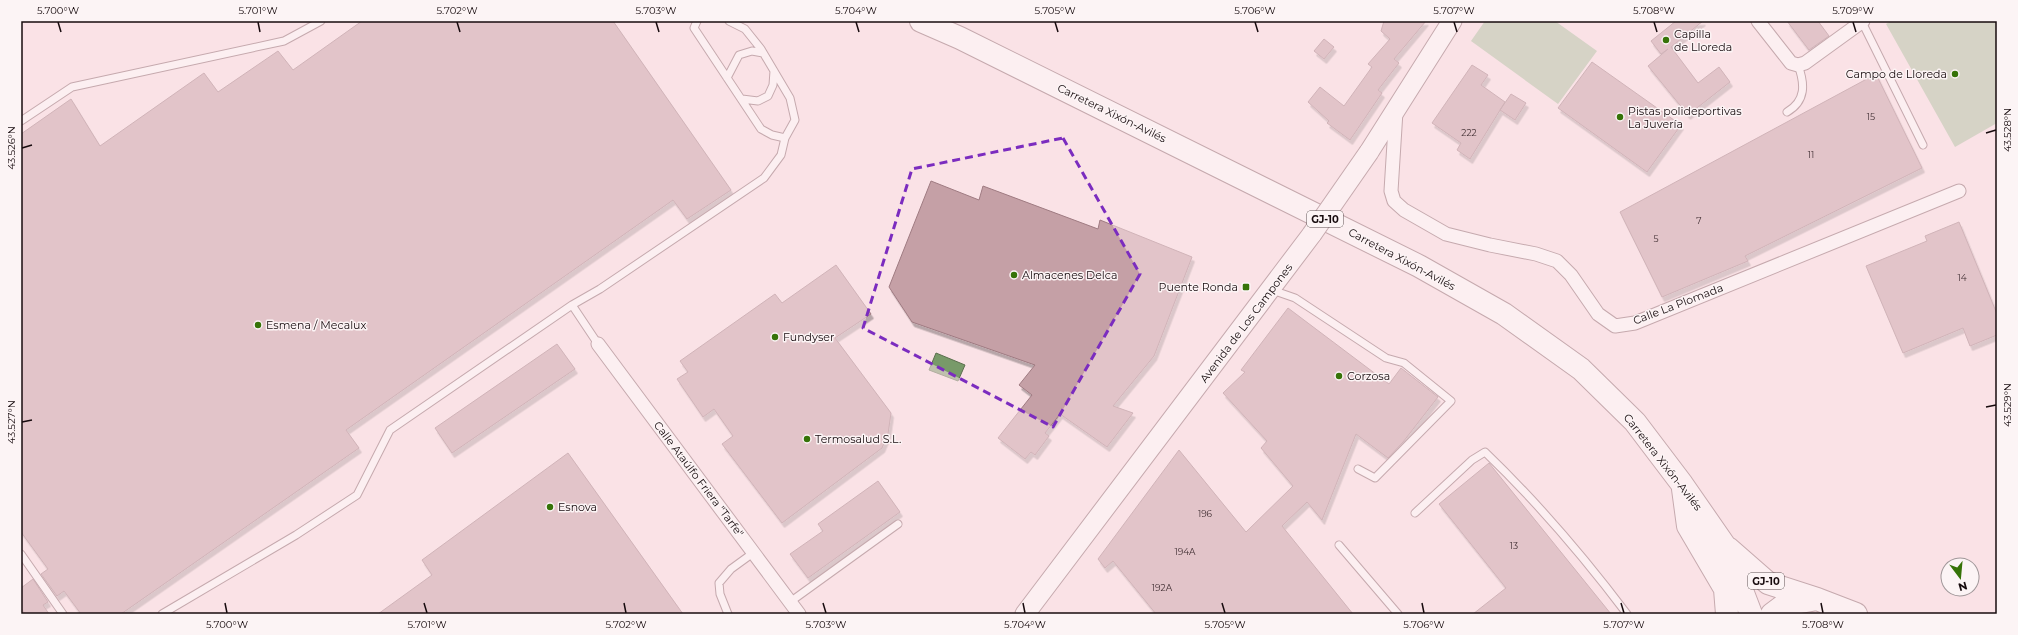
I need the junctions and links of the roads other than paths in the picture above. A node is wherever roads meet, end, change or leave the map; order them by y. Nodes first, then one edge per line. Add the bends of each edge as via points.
1 (321, 21) edge
2 (697, 21) edge
3 (729, 21) edge
4 (921, 21) edge
5 (1452, 21) edge
6 (1758, 21) edge
7 (1862, 21) edge
8 (763, 53) junction
9 (1802, 64) junction
10 (774, 71) junction
11 (727, 78) junction
12 (742, 99) junction
13 (1396, 111) junction
14 (1787, 112) dead end
15 (21, 121) edge
16 (785, 138) junction
17 (1923, 145) dead end
18 (1959, 191) dead end
19 (1271, 290) junction
20 (572, 305) junction
21 (598, 344) joint
22 (1358, 469) dead end
23 (1682, 484) junction
24 (1415, 513) dead end
25 (898, 524) dead end
26 (1338, 545) dead end
27 (1725, 546) junction
28 (753, 553) junction
29 (21, 554) edge
30 (1817, 599) junction
31 (790, 602) junction
32 (63, 614) edge
33 (162, 614) edge
34 (728, 614) edge
35 (799, 614) edge
36 (1025, 614) edge
37 (1398, 614) edge
38 (1627, 614) edge
39 (1727, 614) edge
40 (1751, 614) edge
41 (1772, 614) edge
42 (1856, 614) edge

1 - 15 lane via 284,41 72,87
2 - 11 lane via 694,28
3 - 8 lane via 745,29
4 - 23 highway, Carretera Xixón-Avilés / GJ-10 via 1419,266 1504,314 1581,369 1635,422
5 - 13 street, Avenida de Los Campones
6 - 9 street via 1791,63
7 - 9 street
7 - 17 lane
8 - 10 lane
8 - 11 lane via 752,51 739,55
9 - 14 lane via 1803,85 1800,98 1795,107
10 - 12 lane via 773,85 768,96 758,101
10 - 16 lane via 790,98 794,120
11 - 12 lane
12 - 16 lane via 761,129
13 - 18 street, Calle La Plomada via 1391,191 1394,201 1404,210 1446,234 1556,260 1571,276 1598,314 1615,326 1635,323
13 - 19 street, Avenida de Los Campones, bridge
16 - 20 lane via 781,155 764,178 600,289
19 - 22 lane via 1295,298 1386,358 1404,363 1451,401 1375,478
19 - 36 street, Avenida de Los Campones
20 - 21 lane
20 - 33 lane via 390,430 357,495 296,535
21 - 28 street, Calle Ataúlfo Friera "Tarfe"
23 - 27 highway, Carretera Xixón-Avilés / GJ-10
23 - 39 highway via 1688,526 1725,589
24 - 38 lane via 1472,460 1485,452 1591,567
25 - 31 lane
26 - 37 lane
27 - 30 highway, Carretera Xixón-Avilés / GJ-10 via 1768,583
27 - 40 highway, Carretera Xixón-Avilés / GJ-10
28 - 31 street, Calle Ataúlfo Friera "Tarfe"
28 - 34 lane via 731,569 719,583 720,594
29 - 32 lane
30 - 41 highway, GJ-10 via 1784,605
30 - 42 highway, GJ-10
31 - 35 street, Calle Ataúlfo Friera "Tarfe"

